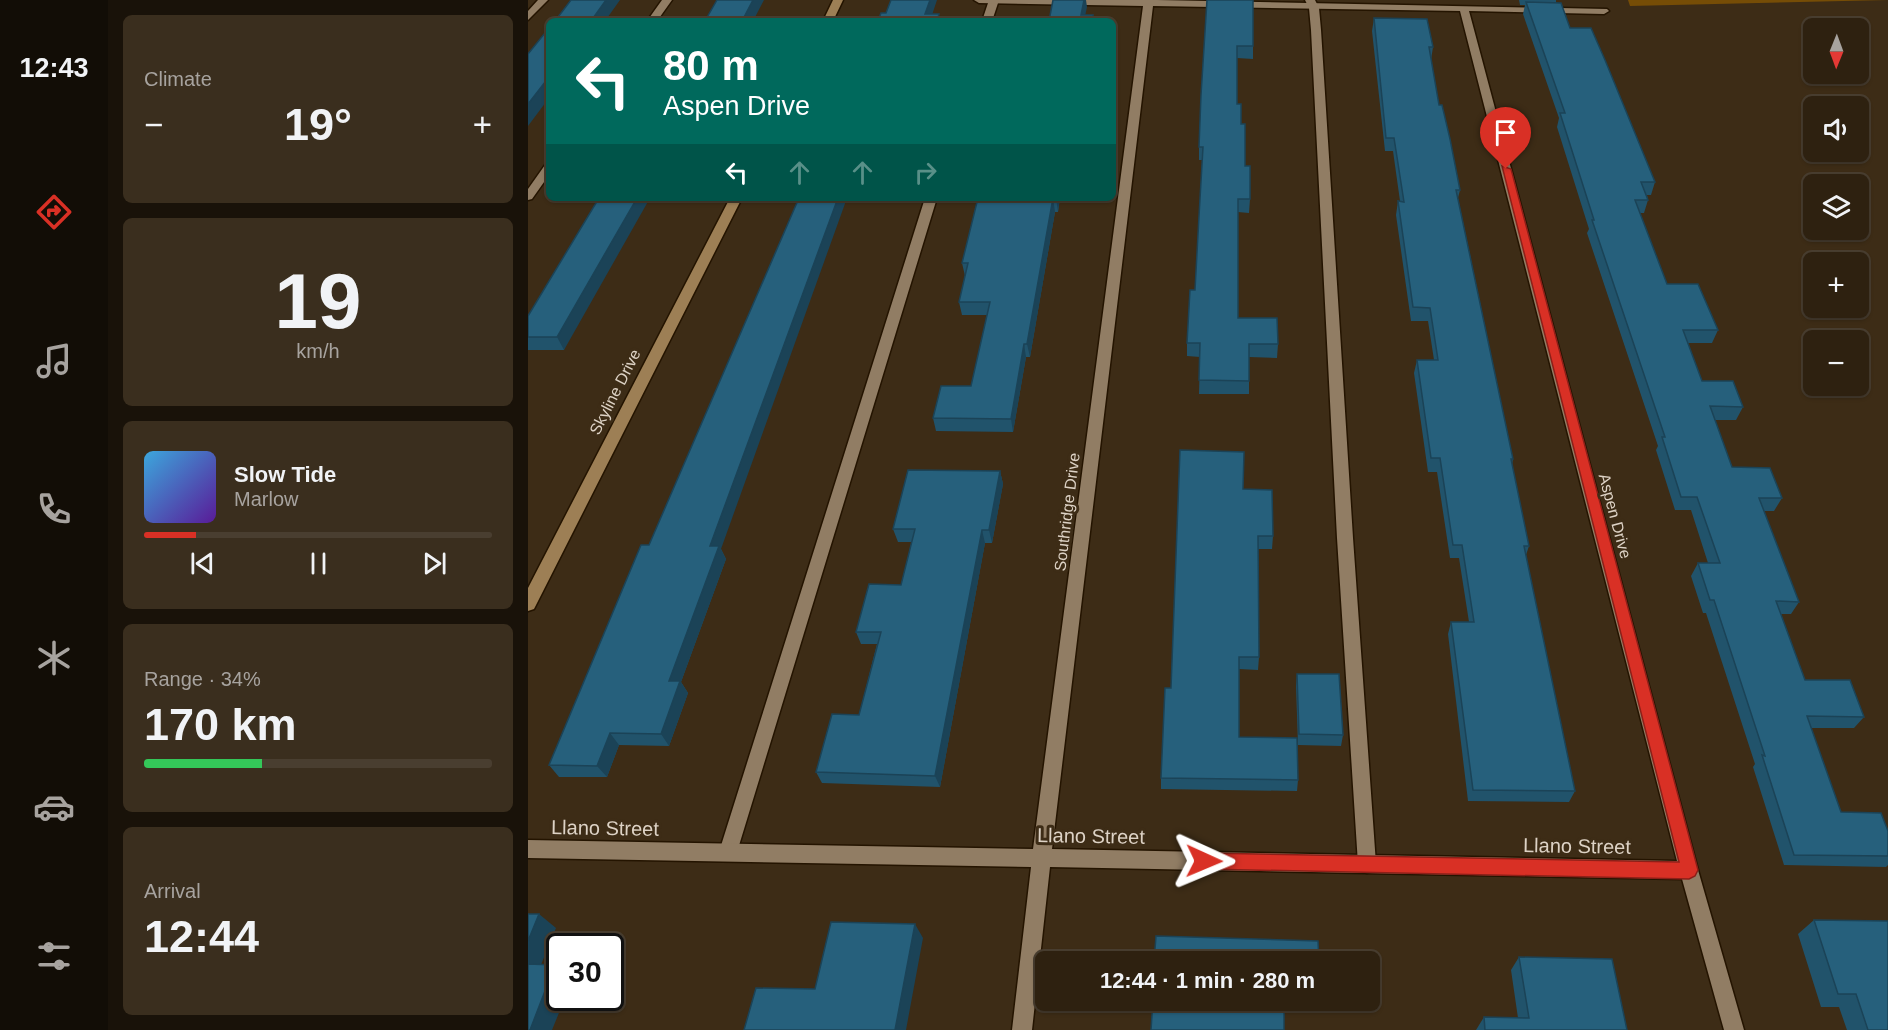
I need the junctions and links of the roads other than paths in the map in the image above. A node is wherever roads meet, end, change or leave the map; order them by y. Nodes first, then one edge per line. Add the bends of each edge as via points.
1 (543, 0) edge
2 (667, 0) edge
3 (838, 0) edge
4 (979, 0) edge
5 (994, 0) edge
6 (1150, 2) edge
7 (1312, 4) edge
8 (1464, 10) junction
9 (1604, 11) dead end
10 (528, 17) edge
11 (654, 18) edge
12 (829, 18) edge
13 (988, 18) edge
14 (546, 171) edge
15 (528, 196) edge
16 (734, 201) edge
17 (930, 201) edge
18 (528, 604) edge
19 (528, 849) edge
20 (728, 852) junction
21 (1040, 858) junction
22 (1367, 864) junction
23 (1689, 870) junction
24 (1022, 1030) edge
25 (1734, 1030) edge

1 - 10 street
2 - 11 street
3 - 12 street
4 - 5 street
5 - 6 street
5 - 13 street
6 - 7 street
6 - 21 street, Southridge Drive
7 - 8 street
7 - 22 street
8 - 9 street
8 - 23 street, Aspen Drive
14 - 15 street
16 - 18 street, Skyline Drive
17 - 20 street
19 - 20 street, Llano Street
20 - 21 street, Llano Street
21 - 22 street, Llano Street
21 - 24 street, Southridge Drive
22 - 23 street, Llano Street
23 - 25 street, Aspen Drive

